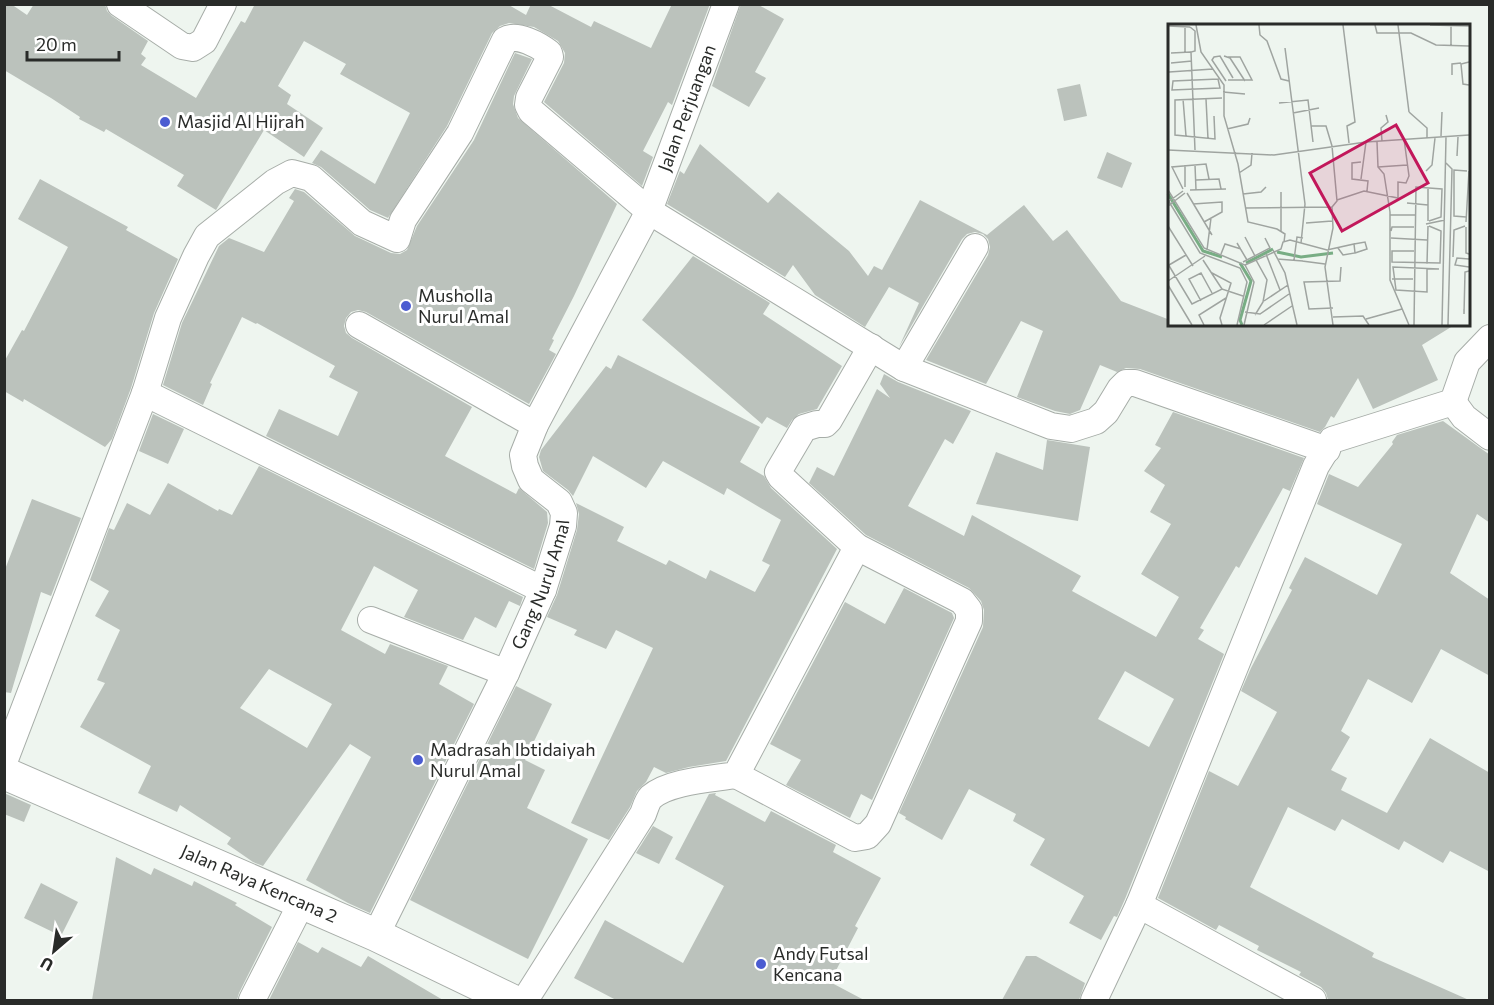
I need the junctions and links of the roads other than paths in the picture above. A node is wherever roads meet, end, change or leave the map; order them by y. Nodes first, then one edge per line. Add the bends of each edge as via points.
1 (120, 4) edge
2 (223, 4) edge
3 (726, 4) edge
4 (649, 212) junction
5 (975, 247) dead end
6 (359, 325) dead end
7 (1490, 338) edge
8 (871, 347) junction
9 (904, 368) junction
10 (145, 393) junction
11 (1453, 402) junction
12 (535, 425) junction
13 (1490, 437) edge
14 (1328, 450) junction
15 (857, 547) junction
16 (543, 590) junction
17 (371, 620) dead end
18 (506, 673) junction
19 (4, 762) edge
20 (4, 773) edge
21 (736, 775) junction
22 (302, 902) junction
23 (1139, 905) junction
24 (376, 935) junction
25 (252, 1000) edge
26 (511, 1000) edge
27 (525, 1000) edge
28 (1094, 1000) edge
29 (1313, 1000) edge

1 - 2 street via 182,46 193,48 204,41
3 - 4 street, Jalan Perjuangan
4 - 8 street
4 - 10 street via 531,111 529,98 549,53 511,37 505,40 460,133 403,220 397,239 362,223 311,178 292,173 207,236 168,318
4 - 12 street, Gang Nurul Amal
5 - 9 street
6 - 12 street
7 - 11 street via 1467,362
8 - 9 street
8 - 15 street via 830,420 804,428 778,472
9 - 14 street via 1051,426 1071,429 1096,421 1126,383 1135,383
10 - 16 street
10 - 19 street
11 - 13 street via 1464,417
11 - 14 street via 1332,440
12 - 16 street, Gang Nurul Amal via 523,455 525,466 531,480 559,502 564,513
14 - 23 street via 1316,466
15 - 21 street
15 - 21 street via 962,600 969,610 969,621 878,824 867,836 855,838
16 - 18 street, Gang Nurul Amal
17 - 18 street
18 - 24 street, Gang Nurul Amal
20 - 22 street, Jalan Raya Kencana 2
21 - 27 street via 681,784 650,798
22 - 24 street, Jalan Raya Kencana 2
22 - 25 street
23 - 28 street
23 - 29 street
24 - 26 street, Jalan Raya Kencana 2

